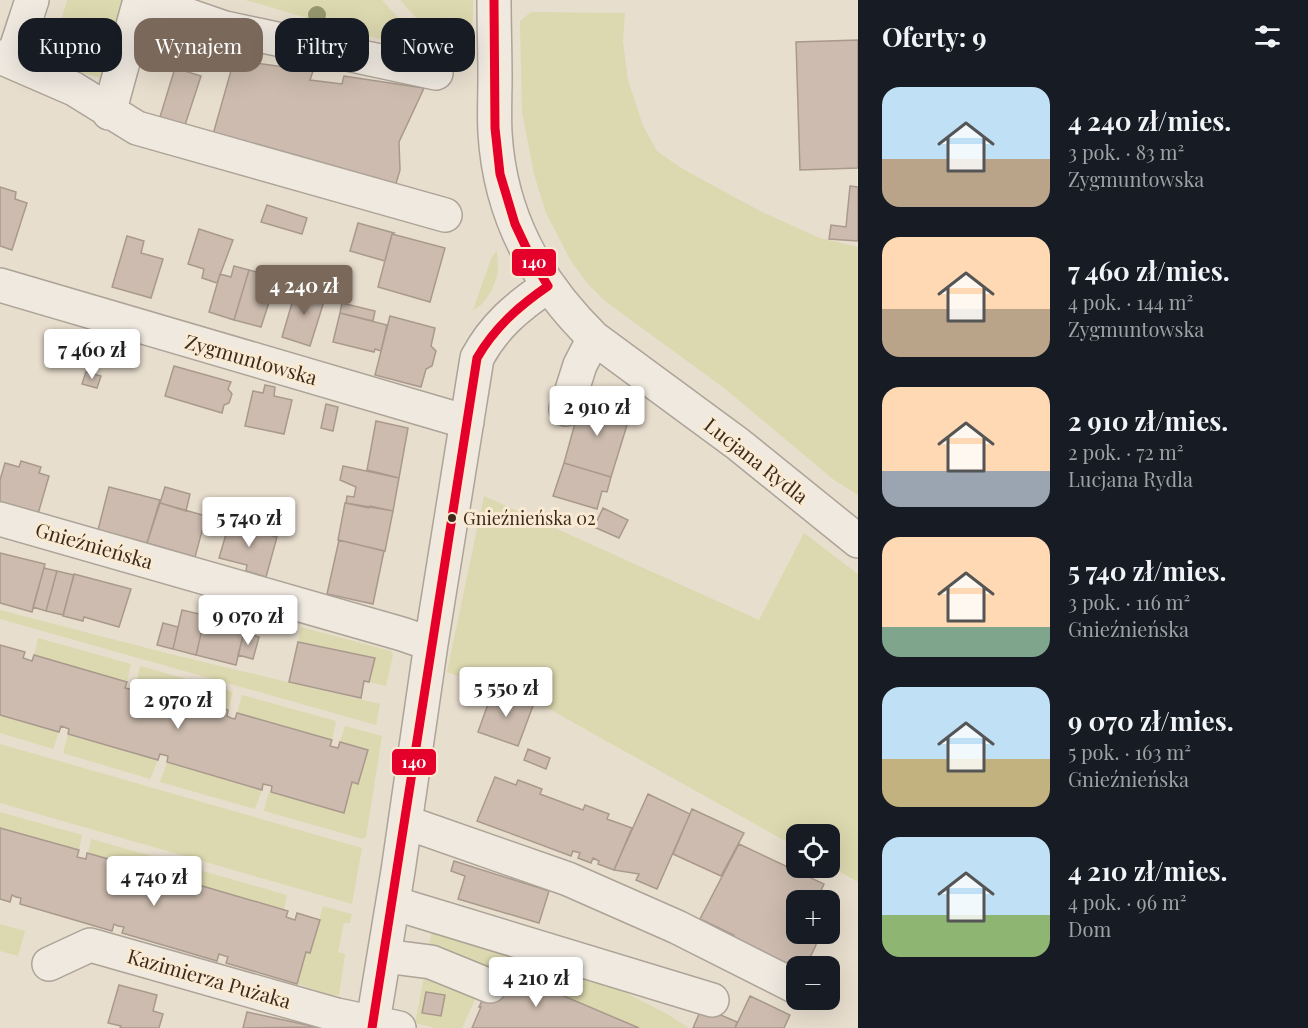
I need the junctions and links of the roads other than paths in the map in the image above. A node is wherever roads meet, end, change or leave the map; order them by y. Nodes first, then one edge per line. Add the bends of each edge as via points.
1 (33, 0) edge
2 (141, 0) edge
3 (494, 0) edge
4 (6, 59) edge
5 (436, 73) dead end
6 (110, 113) junction
7 (445, 215) dead end
8 (0, 285) edge
9 (548, 286) junction
10 (594, 338) junction
11 (566, 409) dead end
12 (467, 422) junction
13 (0, 519) edge
14 (858, 541) edge
15 (431, 644) junction
16 (405, 822) junction
17 (393, 903) junction
18 (384, 956) junction
19 (49, 964) dead end
20 (786, 982) edge
21 (490, 986) dead end
22 (712, 1000) dead end
23 (381, 1026) edge

1 - 4 street
2 - 5 street via 225,28
2 - 6 street
3 - 9 street, Lucjana Rydla via 498,160 508,205 528,255
4 - 6 street via 74,89
6 - 7 street via 137,128
8 - 12 street, Zygmuntowska
9 - 10 street, Lucjana Rydla
9 - 12 street via 518,306 487,340 477,358
10 - 11 street via 580,365
10 - 14 street, Lucjana Rydla via 738,444
12 - 15 street
13 - 15 street, Gnieźnieńska
15 - 16 street
16 - 17 street
16 - 20 street via 568,879 677,927
17 - 18 street
17 - 22 street
18 - 21 street via 431,962
18 - 23 street
19 - 23 street, Kazimierza Pużaka via 90,945

